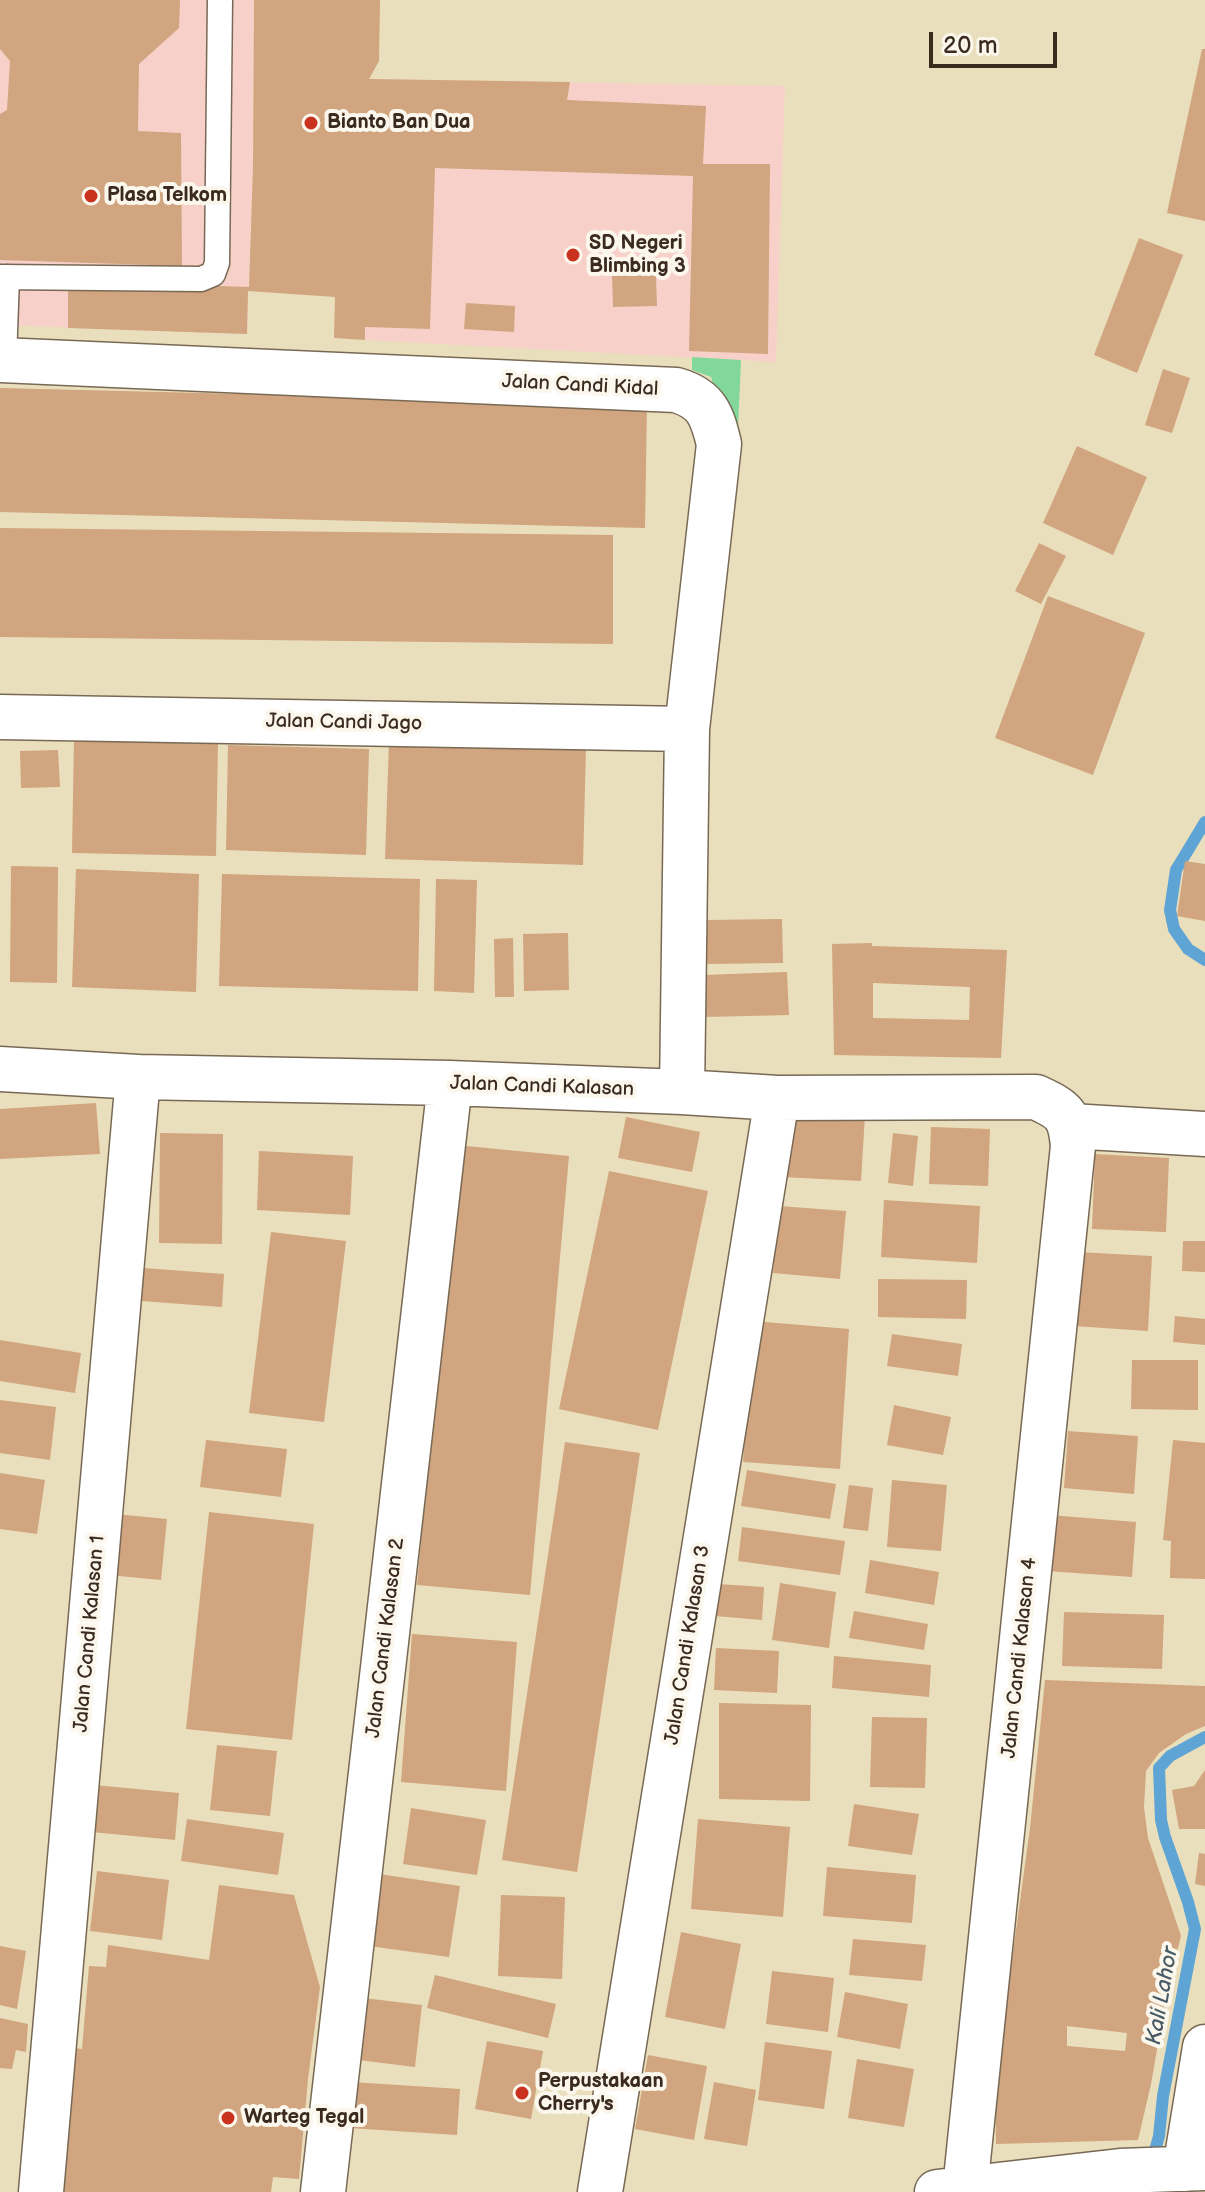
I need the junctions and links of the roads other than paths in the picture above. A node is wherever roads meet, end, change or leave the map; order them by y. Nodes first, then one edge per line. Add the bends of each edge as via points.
1 (220, 0) edge
2 (4, 277) edge
3 (2, 360) edge
4 (0, 717) edge
5 (687, 729) junction
6 (0, 1069) edge
7 (138, 1077) junction
8 (450, 1083) junction
9 (682, 1092) junction
10 (777, 1098) junction
11 (1071, 1126) junction
12 (1205, 1134) edge
13 (1205, 2047) edge
14 (1168, 2169) edge
15 (949, 2190) edge
16 (41, 2192) edge
17 (323, 2192) edge
18 (600, 2192) edge

1 - 2 lane via 213,274 201,279
2 - 3 lane
3 - 5 street, Jalan Candi Kidal via 687,393 708,410 719,444
4 - 5 street, Jalan Candi Jago
5 - 9 street, Jalan Candi Kidal
6 - 7 street, Jalan Candi Kalasan
7 - 8 street, Jalan Candi Kalasan
7 - 16 street, Jalan Candi Kalasan 1
8 - 9 street, Jalan Candi Kalasan
8 - 17 street, Jalan Candi Kalasan 2
9 - 10 street, Jalan Candi Kalasan
10 - 11 street, Jalan Candi Kalasan via 1036,1097 1060,1108
10 - 18 street, Jalan Candi Kalasan 3
11 - 12 street
11 - 15 street, Jalan Candi Kalasan 4 via 1073,1146
13 - 14 street
14 - 15 street

